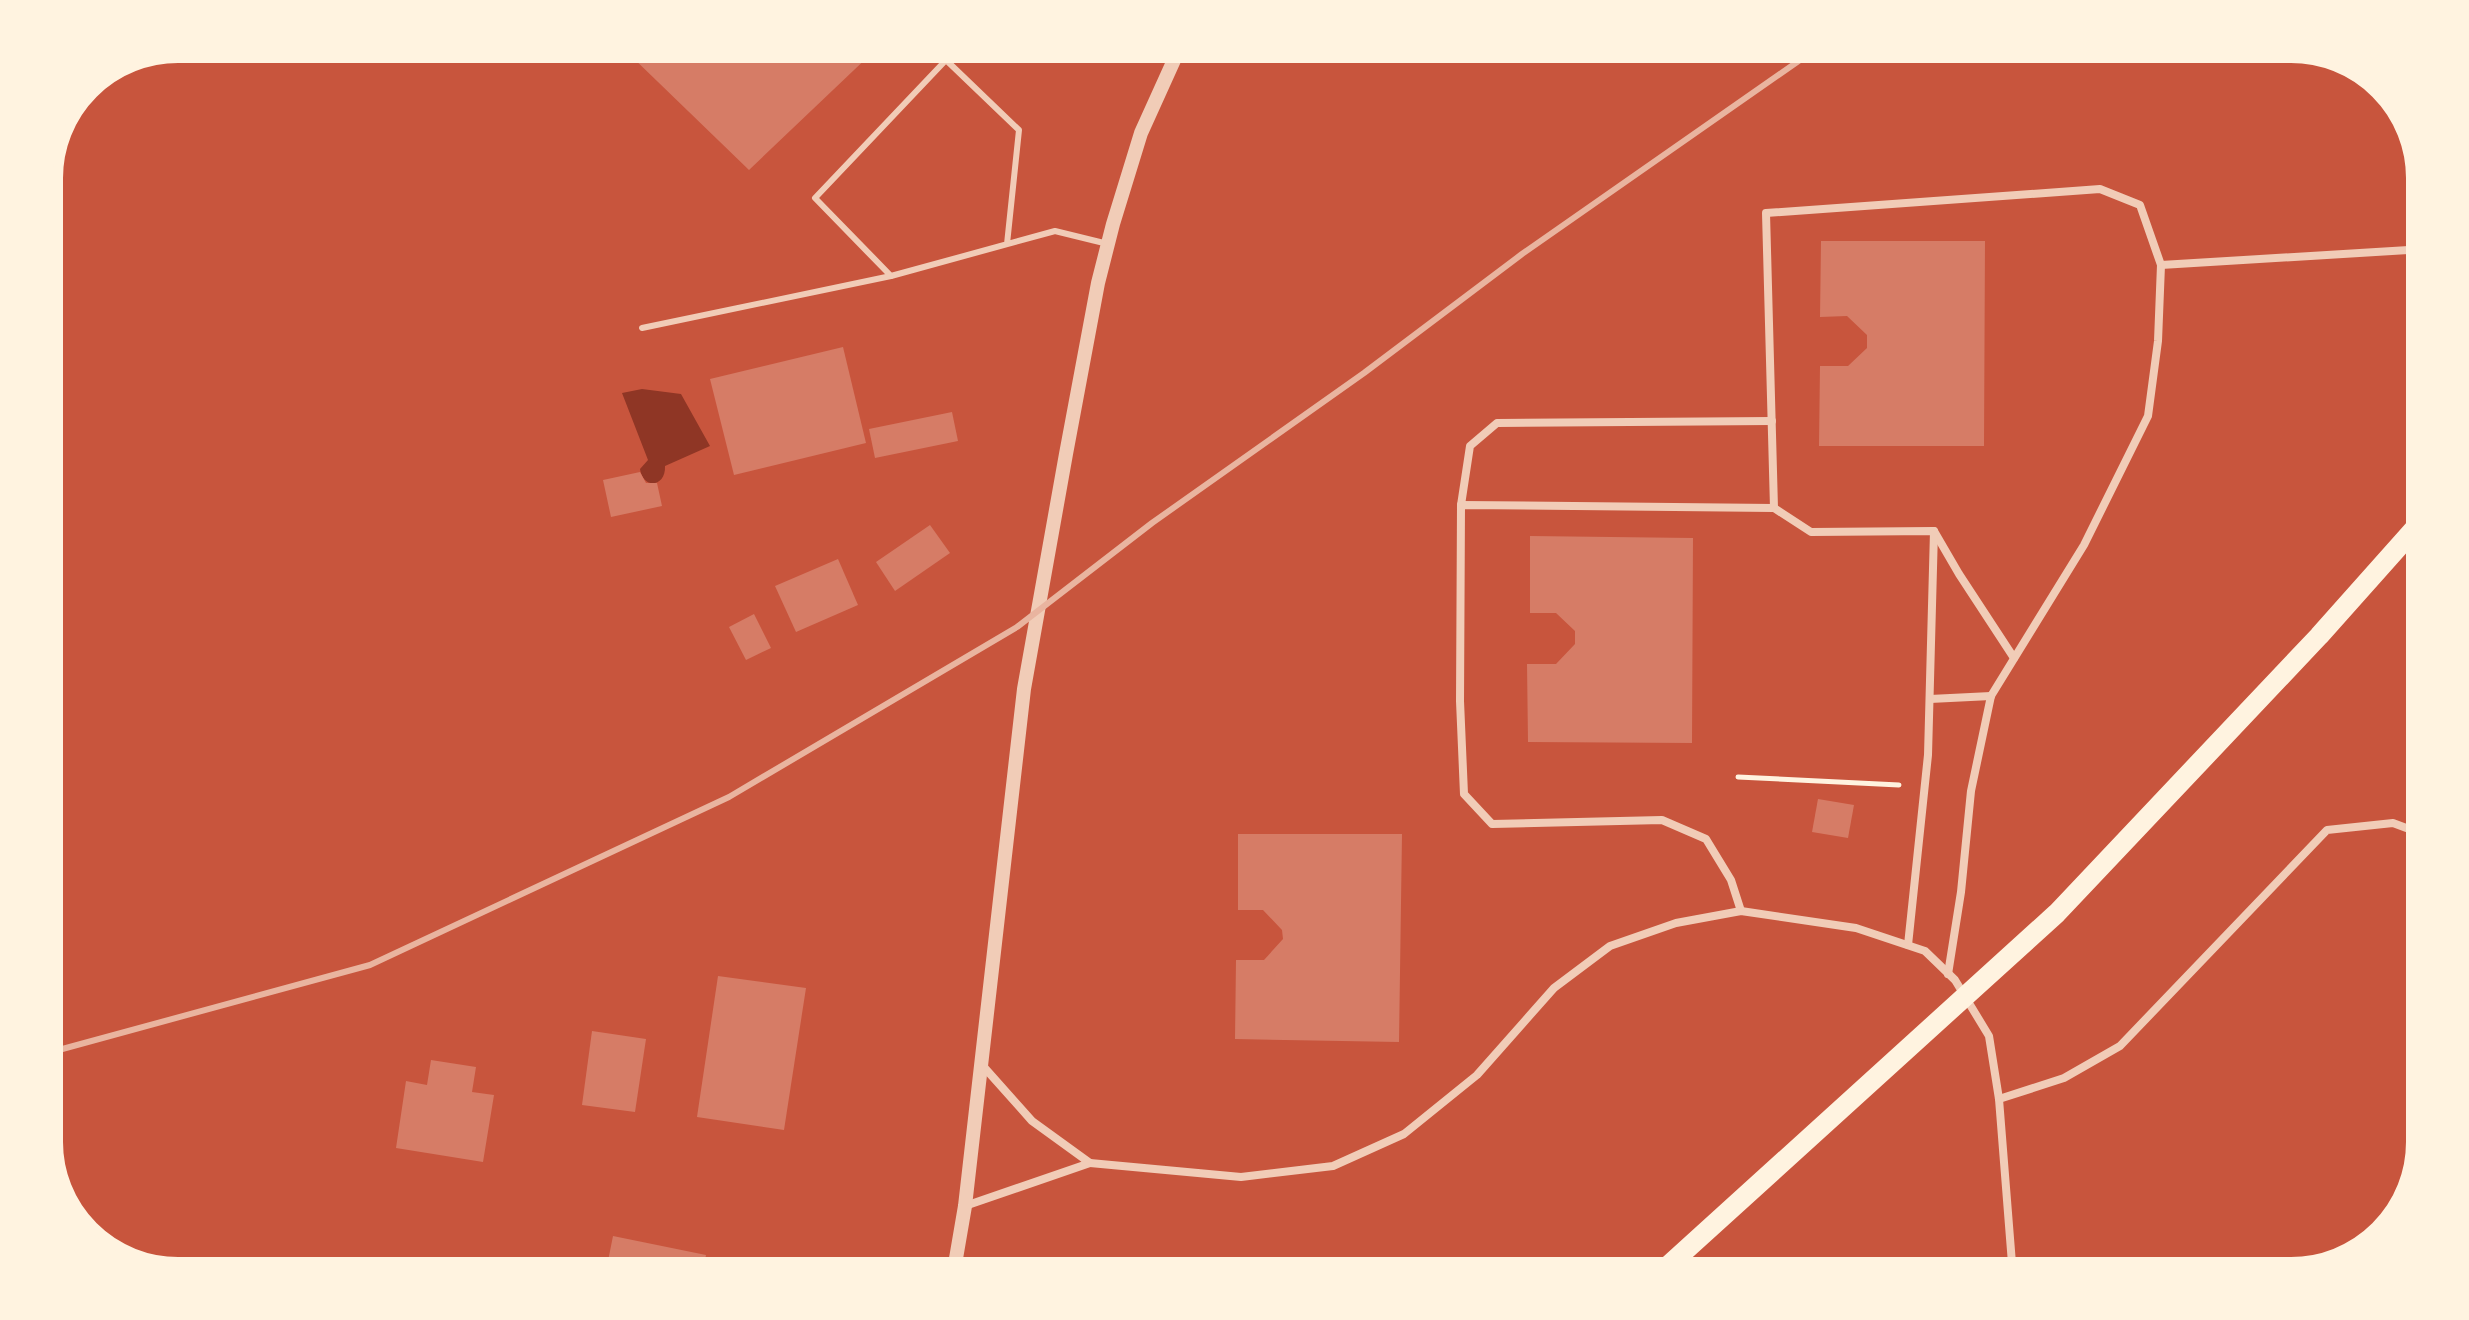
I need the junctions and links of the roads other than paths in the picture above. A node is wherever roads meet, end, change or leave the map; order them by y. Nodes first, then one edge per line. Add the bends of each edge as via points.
1 (1175, 58) edge
2 (1007, 244) junction
3 (1108, 244) junction
4 (2411, 250) edge
5 (2161, 265) junction
6 (891, 276) junction
7 (642, 328) dead end
8 (1772, 421) junction
9 (1461, 505) junction
10 (1774, 508) junction
11 (1934, 531) junction
12 (2411, 533) edge
13 (2014, 658) junction
14 (1991, 696) junction
15 (1930, 699) junction
16 (2411, 830) edge
17 (1741, 911) junction
18 (1908, 945) junction
19 (1948, 974) junction
20 (981, 1065) junction
21 (1999, 1099) junction
22 (1090, 1163) junction
23 (965, 1206) junction
24 (955, 1262) edge
25 (1672, 1262) edge
26 (2012, 1262) edge

1 - 3 street via 1141,133
2 - 3 lane via 1055,231
2 - 6 lane
2 - 6 lane via 1019,130 946,60 815,198
3 - 20 street via 1024,689
4 - 5 street
5 - 8 street via 2140,205 2100,189 1766,213
5 - 13 street via 2148,416 2084,545
6 - 7 lane
8 - 9 street via 1497,423 1470,446
8 - 10 street
9 - 10 street
9 - 17 street via 1464,794 1492,824 1662,820 1706,839 1731,880
10 - 11 street via 1811,532
11 - 13 street
11 - 15 street
12 - 25 main road via 2057,913
13 - 14 street
14 - 15 street
14 - 19 street via 1971,791
15 - 18 street
16 - 21 street via 2393,823 2327,830 2120,1046 2064,1078
17 - 18 street via 1856,928
17 - 22 street via 1676,923 1610,946 1554,988 1477,1075 1404,1134 1333,1166 1241,1177
18 - 19 street via 1925,951
19 - 21 street via 1989,1036
20 - 22 street via 1032,1121
20 - 23 street
21 - 26 street
22 - 23 street
23 - 24 street

